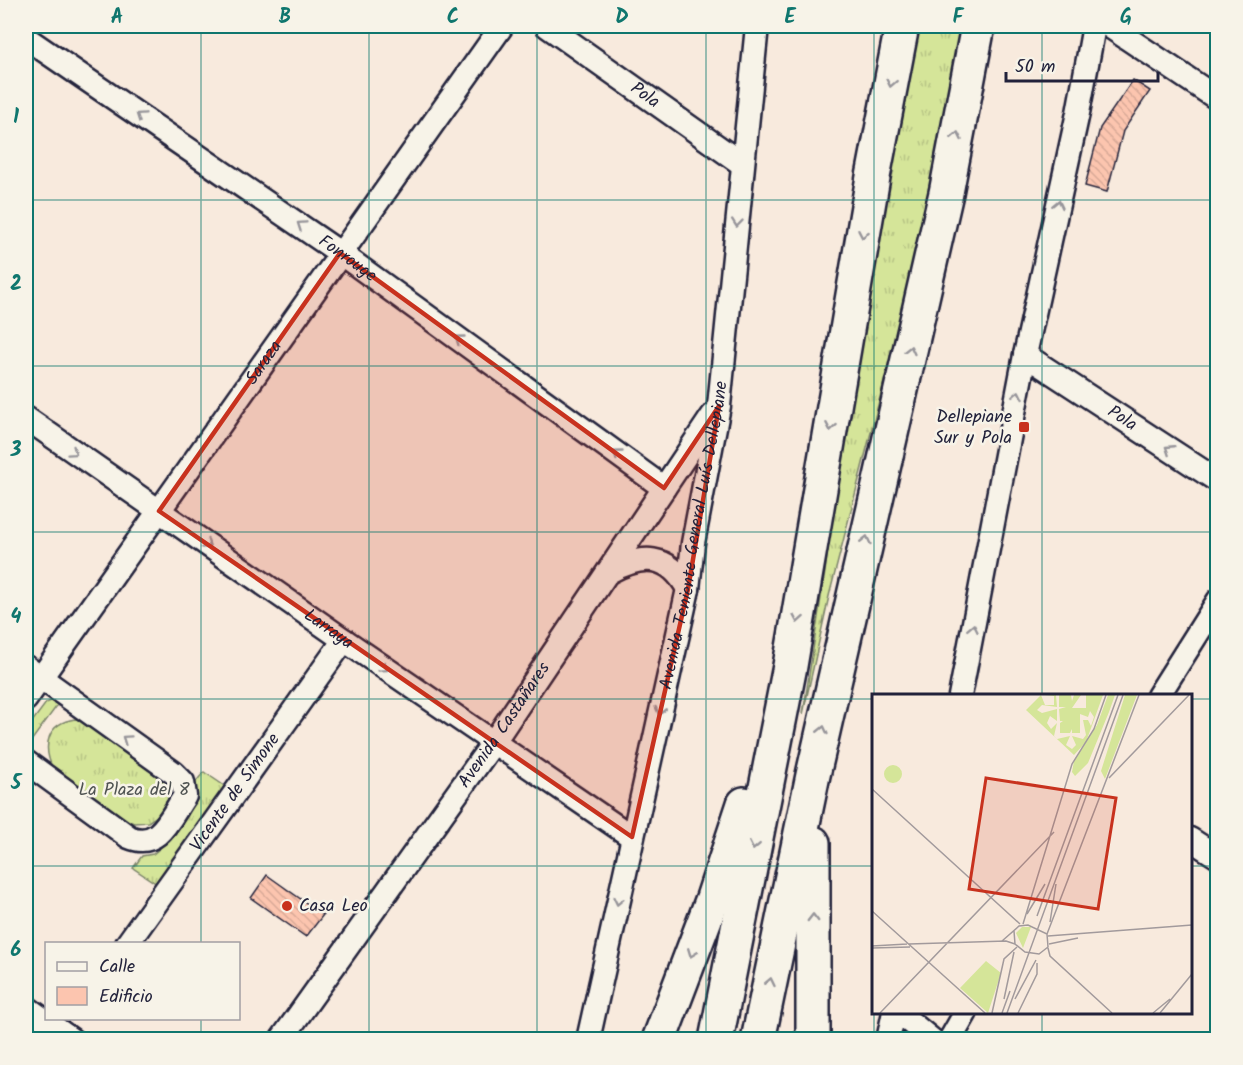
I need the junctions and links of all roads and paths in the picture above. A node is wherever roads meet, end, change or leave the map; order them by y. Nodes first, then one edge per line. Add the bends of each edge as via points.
1 (502, 26) edge
2 (547, 26) edge
3 (757, 26) edge
4 (902, 26) edge
5 (978, 26) edge
6 (1094, 26) edge
7 (1109, 26) edge
8 (26, 38) edge
9 (1218, 99) edge
10 (742, 164) junction
11 (340, 253) junction
12 (1025, 355) junction
13 (719, 406) junction
14 (26, 418) edge
15 (1218, 481) edge
16 (664, 488) junction
17 (159, 511) junction
18 (609, 572) junction
19 (688, 589) junction
20 (1218, 601) edge
21 (344, 640) junction
22 (790, 666) junction
23 (33, 673) edge
24 (967, 692) edge
25 (1159, 694) edge
26 (26, 699) edge
27 (493, 743) junction
28 (26, 762) edge
29 (813, 775) junction
30 (633, 837) junction
31 (1192, 840) edge
32 (1218, 857) edge
33 (128, 942) edge
34 (26, 1007) edge
35 (895, 1014) edge
36 (899, 1014) edge
37 (965, 1014) edge
38 (45, 1017) edge
39 (50, 1020) edge
40 (69, 1030) edge
41 (281, 1040) edge
42 (588, 1040) edge
43 (659, 1040) edge
44 (716, 1040) edge
45 (758, 1040) edge
46 (813, 1040) edge
47 (888, 1040) edge
48 (932, 1040) edge
49 (950, 1040) edge

1 - 11 street, Saraza
2 - 10 street, Pola
3 - 10 street, Avenida Teniente General Luís Dellepiane
4 -> 22 highway
29 -> 5 highway via 946,193
12 -> 6 street
7 - 9 street
11 -> 8 street, Fonrouge
10 -> 13 street, Avenida Teniente General Luís Dellepiane
16 -> 11 street, Fonrouge
11 - 17 street, Saraza
15 -> 12 street, Pola
24 -> 12 street
13 - 16 street, Avenida Castañares
13 - 19 street, Avenida Teniente General Luís Dellepiane
14 -> 17 street, Larraya
16 - 18 street, Avenida Castañares
17 -> 21 street, Larraya
17 - 23 street, Saraza
18 - 19 street via 639,559 654,560 680,576
18 - 27 street, Avenida Castañares
19 -> 30 street, Avenida Teniente General Luís Dellepiane
20 - 25 street
21 -> 27 street, Larraya
21 - 33 street, Vicente de Simone
22 -> 43 highway via 713,898
22 -> 44 highway
23 - 26 street, Saraza
28 -> 23 street, Vicente de Simone via 137,840 155,838 185,796 183,782 174,773
27 - 30 street, Larraya
27 - 41 street, Avenida Castañares
45 -> 29 highway
46 -> 29 highway
30 -> 42 street, Avenida Teniente General Luís Dellepiane
31 - 32 street
34 - 38 street
35 - 47 street
36 - 48 street
37 - 49 street
39 - 40 street

